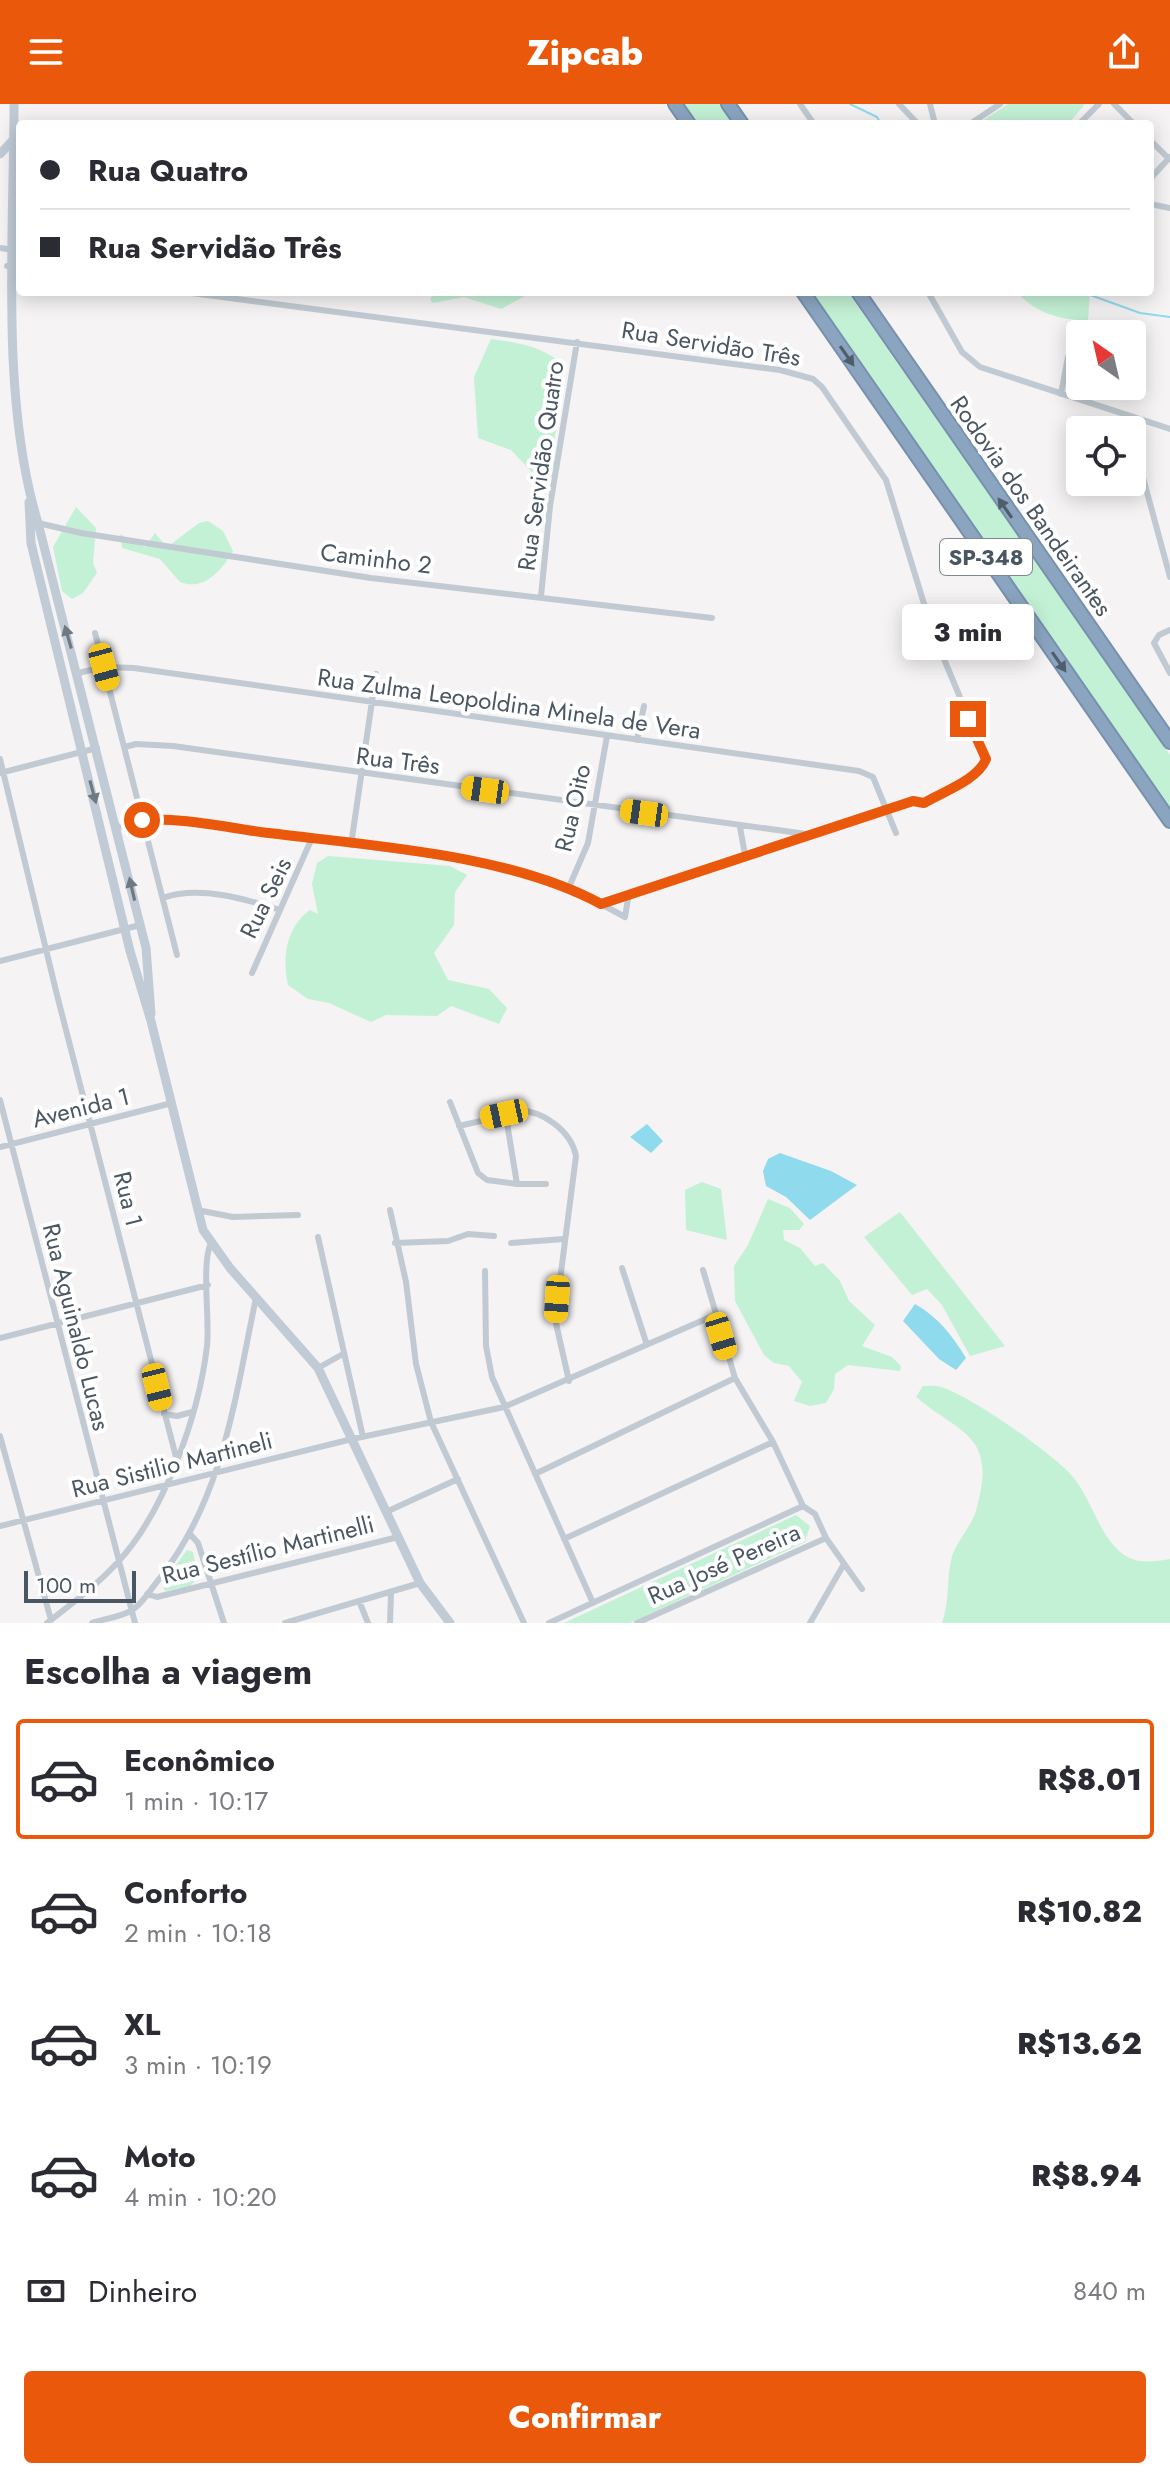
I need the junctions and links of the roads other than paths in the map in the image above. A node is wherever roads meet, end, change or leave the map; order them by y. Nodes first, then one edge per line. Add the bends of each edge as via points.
1 (14, 104) edge
2 (899, 104) edge
3 (909, 104) edge
4 (1000, 104) edge
5 (1099, 104) edge
6 (1114, 104) edge
7 (914, 120) edge
8 (976, 120) edge
9 (1083, 120) edge
10 (1130, 120) edge
11 (14, 139) junction
12 (1154, 144) edge
13 (0, 154) edge
14 (1169, 158) edge
15 (1154, 175) edge
16 (4, 248) edge
17 (7, 266) junction
18 (16, 267) edge
19 (215, 296) edge
20 (806, 296) edge
21 (861, 296) edge
22 (930, 296) edge
23 (577, 342) junction
24 (1066, 368) edge
25 (1061, 394) junction
26 (1124, 416) edge
27 (1146, 422) edge
28 (1170, 429) edge
29 (1146, 489) edge
30 (29, 502) junction
31 (38, 523) junction
32 (1170, 577) edge
33 (541, 596) junction
34 (712, 618) dead end
35 (1170, 630) edge
36 (95, 633) dead end
37 (104, 667) junction
38 (78, 673) junction
39 (1170, 673) edge
40 (376, 674) dead end
41 (372, 703) junction
42 (644, 706) dead end
43 (607, 736) junction
44 (637, 740) junction
45 (1170, 742) edge
46 (125, 747) junction
47 (97, 748) junction
48 (83, 752) junction
49 (0, 759) edge
50 (2, 773) edge
51 (361, 774) junction
52 (596, 806) junction
53 (887, 810) junction
54 (142, 820) junction
55 (1170, 821) edge
56 (118, 827) junction
57 (740, 827) junction
58 (771, 827) junction
59 (896, 833) dead end
60 (809, 835) junction
61 (312, 838) junction
62 (351, 845) junction
63 (776, 846) junction
64 (745, 855) junction
65 (569, 887) junction
66 (629, 893) junction
67 (163, 898) junction
68 (601, 904) junction
69 (280, 910) junction
70 (140, 925) junction
71 (126, 928) junction
72 (47, 949) junction
73 (177, 955) dead end
74 (0, 961) edge
75 (252, 973) dead end
76 (151, 1021) junction
77 (0, 1100) edge
78 (450, 1102) dead end
79 (172, 1103) junction
80 (511, 1114) junction
81 (91, 1123) junction
82 (459, 1126) junction
83 (11, 1144) junction
84 (0, 1147) edge
85 (517, 1184) junction
86 (546, 1184) dead end
87 (197, 1210) junction
88 (390, 1210) dead end
89 (298, 1215) dead end
90 (494, 1236) dead end
91 (318, 1237) dead end
92 (564, 1239) junction
93 (211, 1243) junction
94 (395, 1243) junction
95 (511, 1243) dead end
96 (622, 1268) dead end
97 (703, 1270) dead end
98 (485, 1271) dead end
99 (208, 1285) junction
100 (256, 1297) junction
101 (136, 1304) junction
102 (715, 1315) junction
103 (56, 1323) junction
104 (0, 1338) edge
105 (646, 1342) junction
106 (343, 1354) junction
107 (318, 1368) junction
108 (735, 1378) junction
109 (569, 1381) junction
110 (504, 1407) junction
111 (192, 1412) junction
112 (164, 1414) junction
113 (431, 1422) junction
114 (0, 1436) edge
115 (358, 1438) junction
116 (773, 1442) junction
117 (176, 1457) junction
118 (218, 1471) junction
119 (535, 1474) junction
120 (458, 1479) junction
121 (167, 1483) junction
122 (102, 1502) junction
123 (803, 1506) junction
124 (386, 1512) junction
125 (23, 1520) junction
126 (0, 1526) edge
127 (190, 1534) junction
128 (398, 1537) junction
129 (826, 1538) junction
130 (564, 1539) junction
131 (117, 1563) junction
132 (844, 1564) junction
133 (420, 1583) junction
134 (210, 1584) junction
135 (862, 1589) dead end
136 (391, 1593) junction
137 (147, 1594) junction
138 (359, 1601) junction
139 (593, 1603) junction
140 (132, 1611) junction
141 (306, 1619) edge
142 (49, 1622) edge
143 (92, 1623) edge
144 (135, 1623) edge
145 (224, 1623) edge
146 (285, 1623) edge
147 (368, 1623) edge
148 (390, 1623) edge
149 (450, 1623) edge
150 (524, 1623) edge
151 (549, 1623) edge
152 (637, 1623) edge
153 (810, 1623) edge

1 - 11 main road
2 - 3 street
2 - 7 street
4 - 8 street
5 - 9 street
6 - 10 street
11 - 13 main road
11 - 16 main road
12 - 14 street
14 - 15 street
16 - 17 main road
17 - 18 street
17 - 30 main road via 6,406
19 - 23 street, Rua Servidão Três
20 -> 55 highway, SP-348
45 -> 21 highway, Rodovia dos Bandeirantes / SP-348
22 - 25 street via 970,360 998,375
23 - 33 street, Rua Servidão Quatro
23 - 53 street, Rua Servidão Três via 813,379 886,480 933,633 986,759 977,772 924,803 913,801
24 - 25 street
25 - 26 street
27 - 28 street
29 - 32 street
30 - 31 main road
30 - 48 main road via 31,543
31 - 33 street, Caminho 2 via 371,578
38 -> 31 main road
33 - 34 street, Caminho 2
35 - 39 street via 1154,643
36 - 37 street
37 - 38 street, Rua Zulma Leopoldina Minela de Vera
37 - 41 street, Rua Zulma Leopoldina Minela de Vera
37 - 46 street
38 - 47 main road
40 - 41 street
41 - 43 street, Rua Zulma Leopoldina Minela de Vera
41 - 51 street
42 - 44 street
43 - 44 street, Rua Zulma Leopoldina Minela de Vera
43 - 52 street, Rua Oito
44 - 53 street, Rua Zulma Leopoldina Minela de Vera via 867,773
46 - 51 street, Rua Três via 173,746
46 - 54 street
47 - 48 street
47 - 56 main road
48 - 50 street
48 -> 71 main road
49 - 50 street, Rua 1
50 - 72 street, Rua 1
51 - 52 street, Rua Três
51 - 62 street
52 - 57 street, Rua Três
52 - 65 street, Rua Oito via 588,843
53 - 59 street, Rua Zulma Leopoldina Minela de Vera
53 - 60 street
54 - 56 street
54 - 61 street
54 - 67 street
70 -> 56 main road
57 - 58 street, Rua Três
57 - 64 street
58 - 60 street, Rua Três
58 - 63 street
60 - 63 street
61 - 62 street
61 - 69 street, Rua Seis
62 - 65 street via 485,865
63 - 64 street
64 - 66 street
65 - 68 street
66 - 68 street
66 - 68 street via 625,917
67 - 69 street via 188,892
67 - 73 street
69 - 75 street, Rua Seis
70 - 71 street
70 - 76 main road via 149,967
71 - 72 street
71 - 76 main road
72 - 74 street
72 - 81 street, Rua 1
76 - 79 main road
77 - 83 street, Rua Aguinaldo Lucas
78 - 82 street
79 - 81 street, Avenida 1
79 - 87 main road
80 - 82 street
80 - 85 street via 507,1123
80 - 92 street via 532,1112 568,1134 576,1156
81 - 83 street, Avenida 1
81 - 101 street, Rua 1
82 - 85 street via 478,1173 487,1180
83 - 84 street, Avenida 1
83 - 103 street, Rua Aguinaldo Lucas
85 - 86 street
87 - 89 street via 233,1217
87 - 93 main road
88 - 94 street
90 - 94 street
91 - 106 street
92 - 95 street
92 - 109 street via 555,1319
93 - 99 street
93 - 100 main road
94 - 113 street
96 - 105 street
97 - 102 street
98 - 110 street via 486,1346
99 - 101 street
99 - 111 street via 206,1351
100 - 107 main road
100 - 118 street
101 - 103 street
101 - 112 street, Rua 1
102 - 105 street, Rua Sistilio Martineli
102 - 108 street
103 - 104 street
103 - 122 street, Rua Aguinaldo Lucas
105 - 109 street, Rua Sistilio Martineli
106 - 107 street
106 - 115 street
107 - 115 main road
108 - 116 street
108 - 119 street
109 - 110 street, Rua Sistilio Martineli
110 - 113 street, Rua Sistilio Martineli
110 - 119 street
111 - 112 street
111 - 117 street
112 - 117 street, Rua 1
113 - 115 street, Rua Sistilio Martineli
113 - 120 street
114 - 125 street
115 - 118 street, Rua Sistilio Martineli
115 - 124 main road
116 - 123 street
116 - 130 street
117 - 121 street
118 - 121 street, Rua Sistilio Martineli
118 - 127 street
119 - 130 street
120 - 124 street
120 - 150 street
121 - 122 street, Rua Sistilio Martineli
121 - 131 street
122 - 125 street, Rua Sistilio Martineli
122 - 131 street, Rua Aguinaldo Lucas
123 - 129 street via 815,1514
123 - 139 street
124 - 128 main road
125 - 126 street, Rua Sistilio Martineli
125 - 142 street
127 - 134 street via 198,1543
127 - 137 street
128 - 133 main road
128 - 134 street, Rua Sestílio Martinelli
129 - 132 street
129 - 152 street, Rua José Pereira
130 - 139 street
131 - 140 street
131 - 142 street
132 - 135 street
132 - 153 street
133 - 136 street
133 - 149 main road
134 - 137 street, Rua Sestílio Martinelli via 157,1597
134 - 145 street
136 - 138 street
136 - 148 street
137 - 140 street
138 - 141 street
138 - 147 street
139 - 151 street
140 - 143 street
140 - 144 street
141 - 146 street

